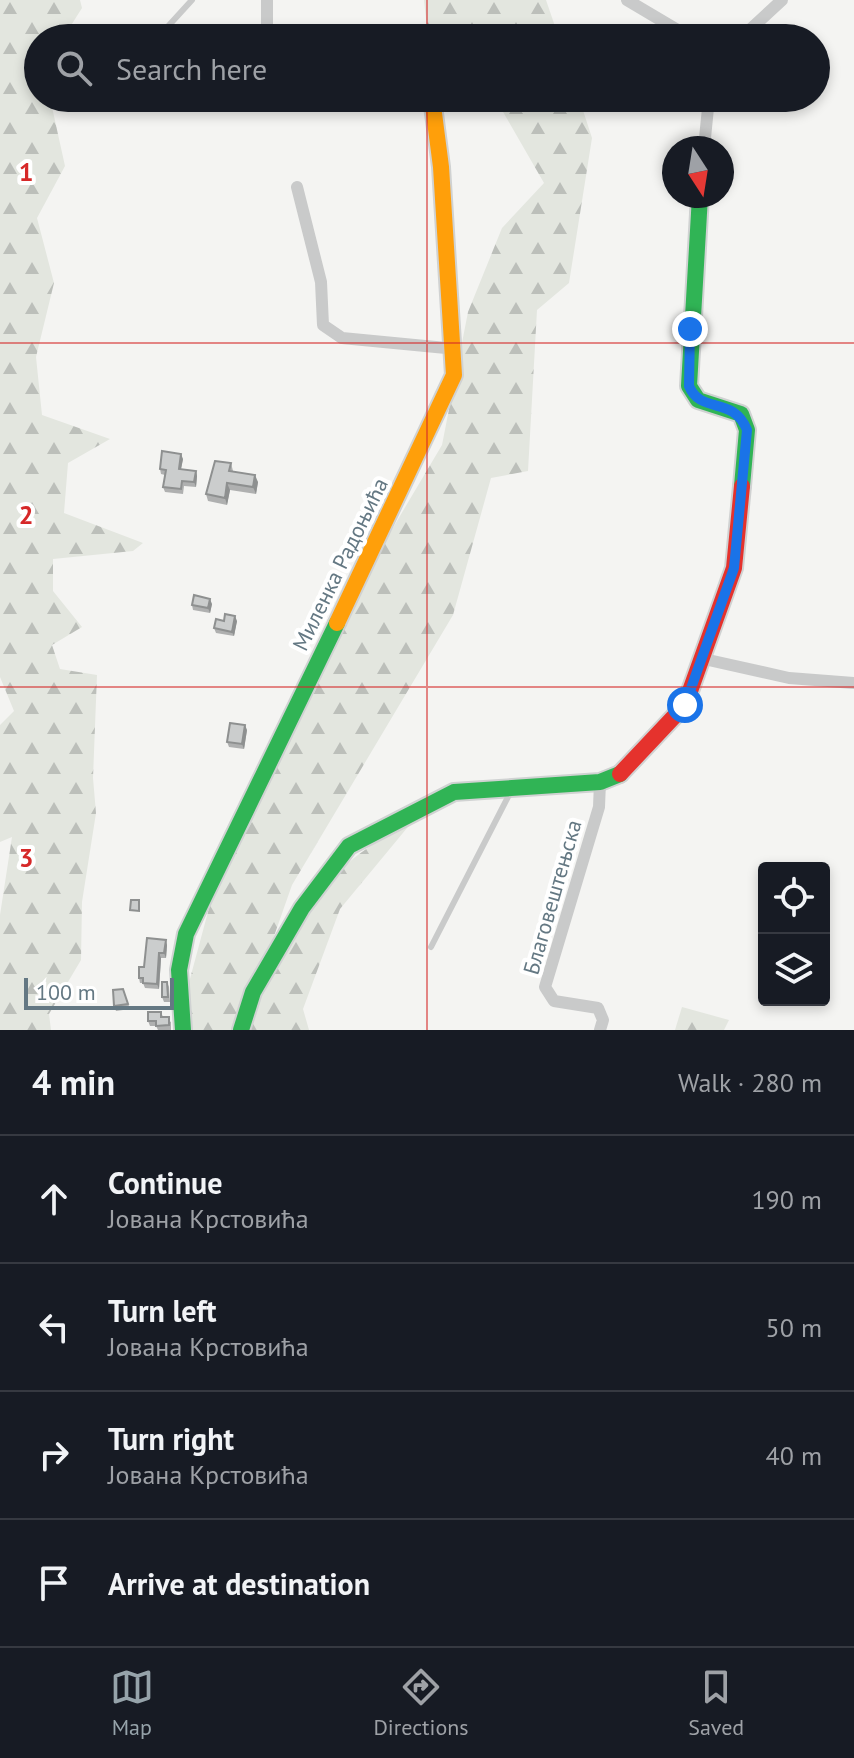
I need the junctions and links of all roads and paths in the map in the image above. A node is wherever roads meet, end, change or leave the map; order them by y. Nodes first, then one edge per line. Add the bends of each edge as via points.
1 (192, 0) edge
2 (267, 0) edge
3 (627, 0) edge
4 (782, 0) edge
5 (170, 24) edge
6 (267, 24) edge
7 (667, 24) edge
8 (756, 24) edge
9 (434, 112) edge
10 (708, 112) edge
11 (705, 136) edge
12 (297, 187) dead end
13 (699, 208) edge
14 (455, 353) junction
15 (704, 659) junction
16 (854, 683) edge
17 (600, 782) junction
18 (512, 789) junction
19 (431, 947) dead end
20 (183, 1030) edge
21 (241, 1030) edge
22 (600, 1030) edge

1 - 5 lane
2 - 6 street
3 - 7 street
4 - 8 street
9 - 14 street, Миленка Радоњића
10 - 11 street
12 - 14 street via 321,282 323,325 331,334
13 - 15 street via 689,386 698,400 741,414 747,430 734,568
14 - 20 street, Миленка Радоњића via 454,375 439,411 186,934 179,970
15 - 16 street via 789,678
15 - 17 street via 685,705 654,742 617,777
17 - 18 street
17 - 22 street, Благовештењска via 599,807 545,987 554,1001 598,1008
18 - 19 lane
18 - 21 street via 454,792 349,846 302,908 253,992

